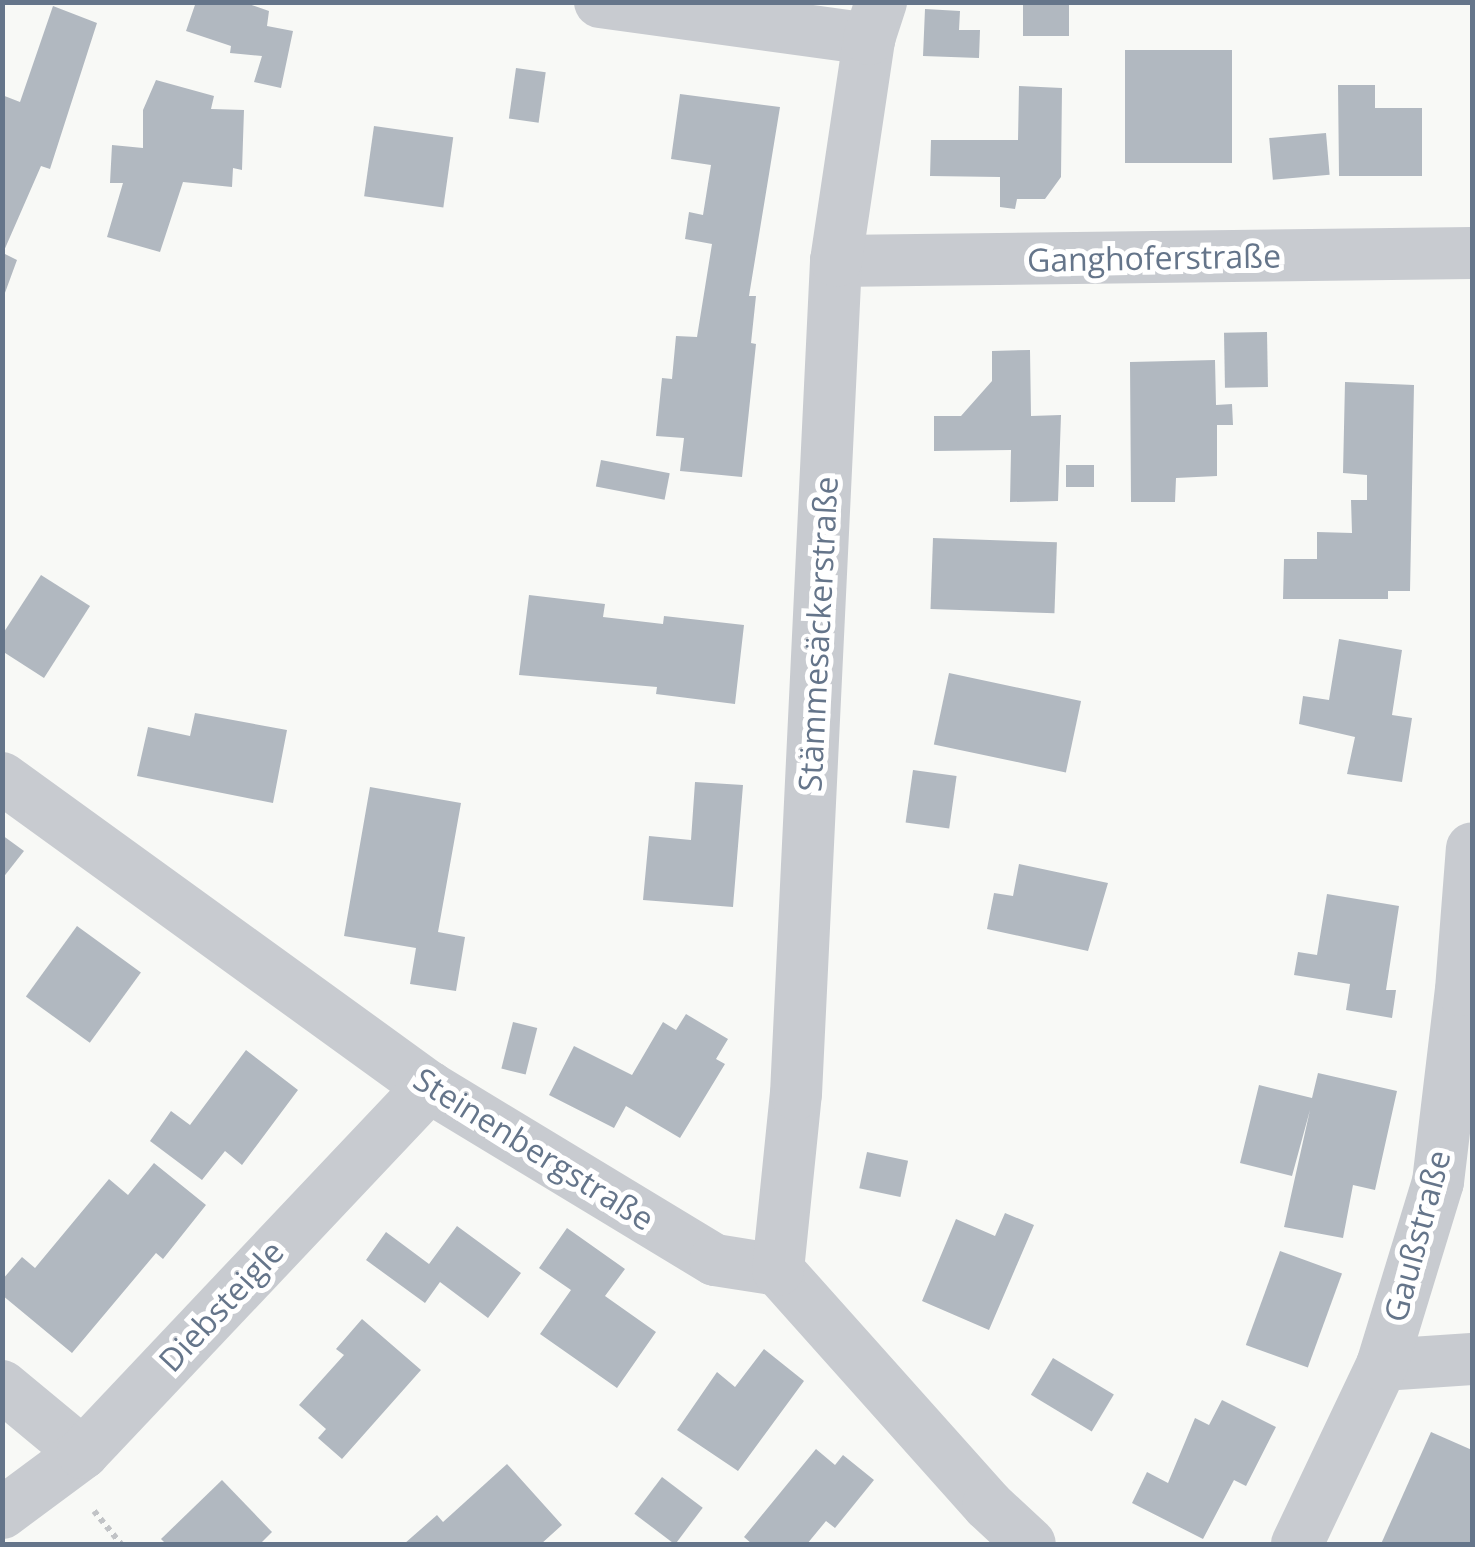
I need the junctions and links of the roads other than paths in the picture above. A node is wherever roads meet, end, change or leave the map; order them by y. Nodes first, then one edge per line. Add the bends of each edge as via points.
1 (600, 2) edge
2 (875, 21) edge
3 (1472, 253) edge
4 (836, 262) junction
5 (2, 778) edge
6 (1472, 848) edge
7 (429, 1087) junction
8 (778, 1270) junction
9 (1472, 1359) edge
10 (1382, 1365) junction
11 (2, 1386) edge
12 (82, 1475) junction
13 (2, 1513) edge
14 (1030, 1544) edge
15 (1297, 1544) edge

1 - 2 street
2 - 4 street, Stämmesäckerstraße
3 - 4 street, Ganghoferstraße
4 - 8 street, Stämmesäckerstraße via 796,1094
5 - 7 street, Steinenbergstraße
6 - 10 street, Gaußstraße via 1438,1182
7 - 8 street, Steinenbergstraße via 714,1260
7 - 12 street, Diebsteigle
8 - 14 street
9 - 10 street
10 - 15 street, Gaußstraße
11 - 12 street
12 - 13 street, Diebsteigle

